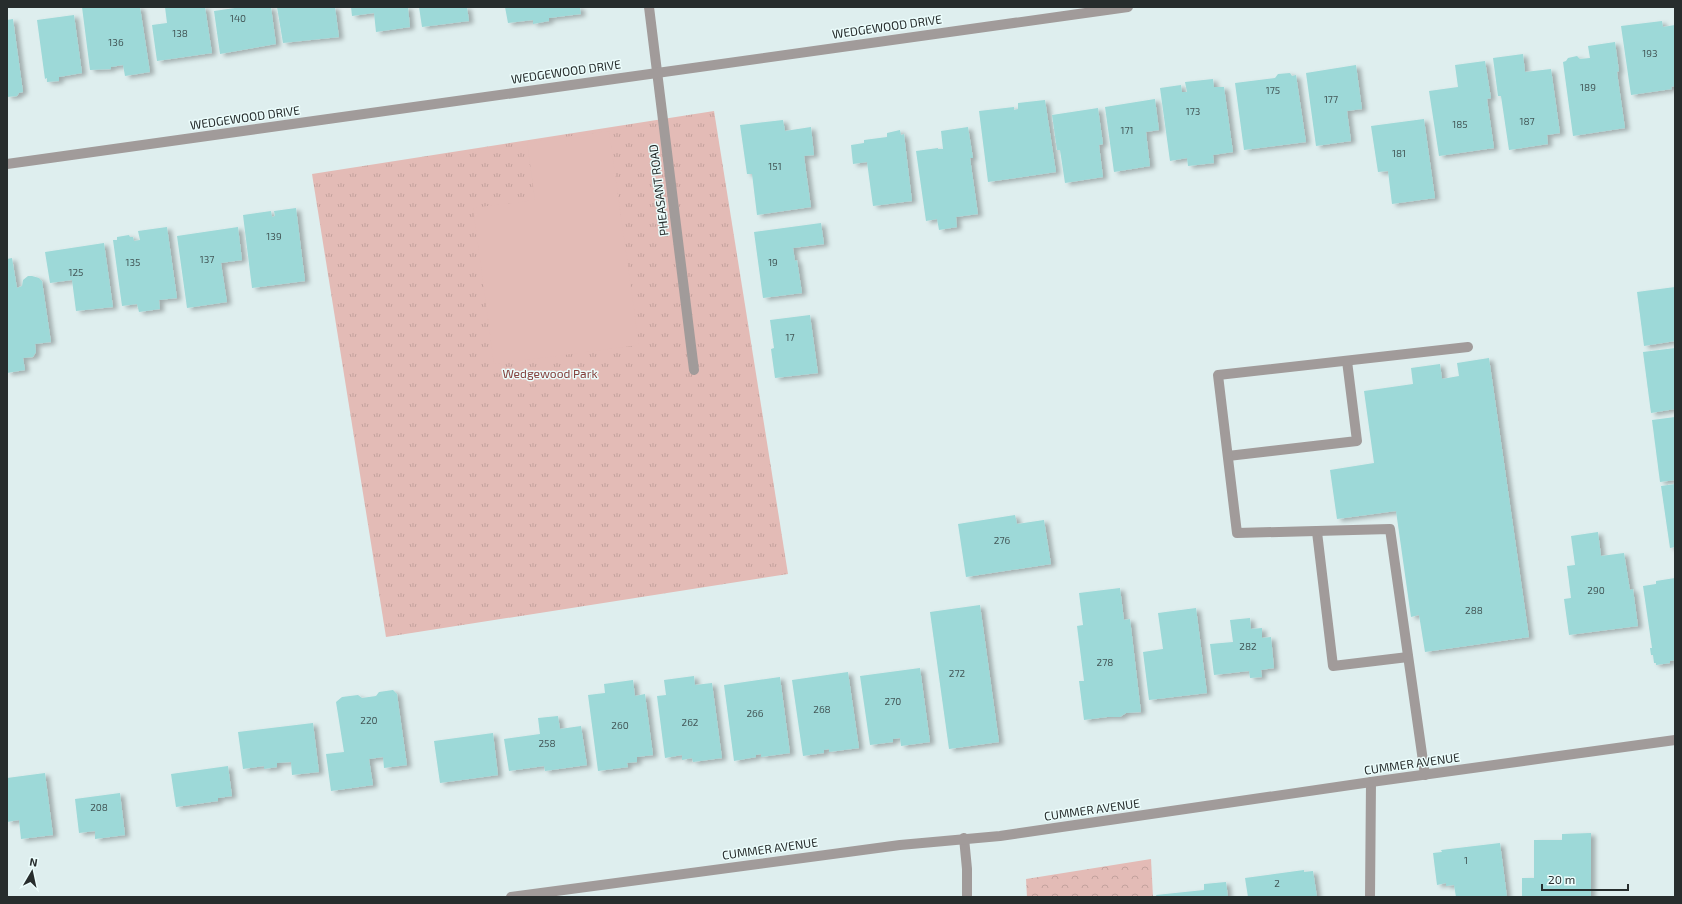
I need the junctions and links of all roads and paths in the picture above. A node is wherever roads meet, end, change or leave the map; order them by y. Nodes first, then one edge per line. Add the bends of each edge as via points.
1 (649, 7) edge
2 (1128, 7) edge
3 (658, 72) junction
4 (7, 164) edge
5 (1468, 348) dead end
6 (1347, 361) junction
7 (694, 370) dead end
8 (1228, 456) junction
9 (1317, 532) junction
10 (1408, 657) junction
11 (1675, 740) edge
12 (1425, 775) junction
13 (1371, 782) junction
14 (964, 838) junction
15 (511, 897) edge
16 (967, 897) edge
17 (1370, 897) edge

1 - 3 street, PHEASANT ROAD
2 - 3 street, WEDGEWOOD DRIVE
3 - 4 street, WEDGEWOOD DRIVE
3 - 7 street, PHEASANT ROAD
5 - 6 street
6 - 8 street via 1218,376
6 - 8 street via 1357,441
8 - 9 street via 1237,533
9 - 10 street via 1390,529
9 - 10 street via 1333,666
10 - 12 street
11 - 12 street, CUMMER AVENUE
12 - 13 street, CUMMER AVENUE
13 - 14 street, CUMMER AVENUE via 1000,836
13 - 17 street
14 - 15 street, CUMMER AVENUE
14 - 16 street

